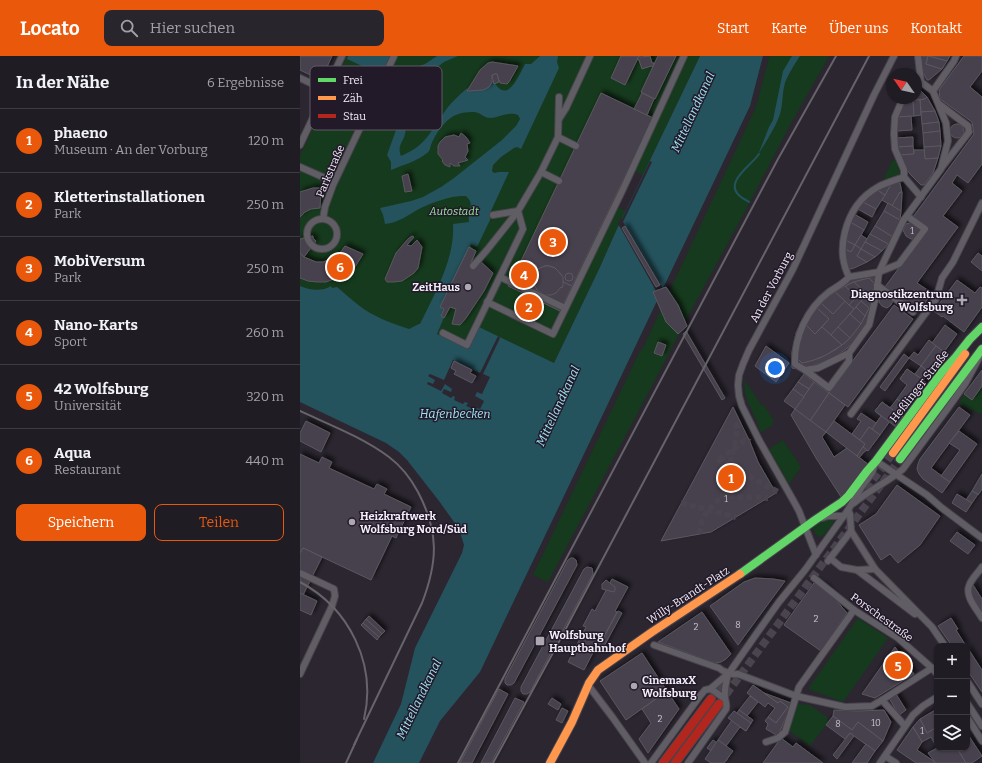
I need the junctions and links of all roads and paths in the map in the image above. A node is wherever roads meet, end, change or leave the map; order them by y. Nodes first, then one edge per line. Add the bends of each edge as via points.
1 (342, 56) edge
2 (394, 56) edge
3 (590, 56) edge
4 (684, 56) edge
5 (894, 56) edge
6 (918, 56) edge
7 (956, 58) edge
8 (337, 66) edge
9 (389, 66) edge
10 (918, 68) edge
11 (300, 78) edge
12 (310, 83) edge
13 (922, 84) edge
14 (933, 91) junction
15 (559, 97) dead end
16 (900, 104) edge
17 (939, 104) junction
18 (559, 120) junction
19 (310, 124) edge
20 (359, 130) edge
21 (558, 137) junction
22 (300, 145) edge
23 (576, 146) dead end
24 (300, 167) edge
25 (941, 169) junction
26 (541, 172) junction
27 (904, 177) junction
28 (559, 181) dead end
29 (334, 182) junction
30 (921, 197) junction
31 (982, 204) edge
32 (518, 211) junction
33 (493, 215) dead end
34 (907, 216) junction
35 (608, 218) junction
36 (323, 219) junction
37 (615, 222) dead end
38 (473, 266) dead end
39 (534, 267) dead end
40 (879, 272) junction
41 (500, 277) junction
42 (849, 277) junction
43 (877, 285) junction
44 (524, 289) junction
45 (487, 302) junction
46 (565, 308) junction
47 (913, 312) dead end
48 (982, 327) edge
49 (982, 331) edge
50 (443, 333) dead end
51 (982, 349) edge
52 (849, 353) junction
53 (982, 353) edge
54 (805, 370) junction
55 (851, 414) dead end
56 (893, 454) tunnel mouth
57 (900, 459) tunnel mouth
58 (876, 461) junction
59 (896, 475) junction
60 (846, 513) junction
61 (805, 528) junction
62 (851, 531) junction
63 (982, 538) edge
64 (816, 555) junction
65 (982, 567) edge
66 (875, 569) junction
67 (857, 570) junction
68 (300, 573) edge
69 (814, 578) dead end
70 (854, 610) junction
71 (982, 618) edge
72 (932, 627) junction
73 (942, 643) edge
74 (654, 645) dead end
75 (932, 668) junction
76 (934, 670) edge
77 (729, 673) junction
78 (300, 674) edge
79 (588, 685) junction
80 (970, 685) edge
81 (712, 693) junction
82 (796, 696) junction
83 (934, 699) edge
84 (882, 700) junction
85 (722, 702) junction
86 (982, 704) edge
87 (970, 708) edge
88 (970, 722) edge
89 (905, 726) junction
90 (982, 726) edge
91 (982, 741) edge
92 (766, 742) dead end
93 (885, 756) junction
94 (550, 763) edge
95 (645, 763) edge
96 (651, 763) edge
97 (663, 763) edge
98 (675, 763) edge
99 (688, 763) edge
100 (880, 763) edge
101 (896, 763) edge

1 - 8 street
2 - 9 street, Parkstraße
3 - 18 street
4 - 35 street
5 - 61 street, An der Vorburg via 793,269 749,350 739,375 739,396 742,406 758,440 794,500
6 - 10 street
7 - 14 street
11 - 12 street
13 - 14 street
14 - 17 street
15 - 18 street
16 - 27 street via 895,116 894,134 895,149 904,170
17 - 25 street via 946,123 948,141
17 - 25 street via 968,126 969,132
18 - 21 street
19 - 22 street
20 - 29 street, Parkstraße
21 - 23 street
21 - 26 street
24 - 29 street
25 - 30 street
26 - 28 street
26 - 32 street
27 - 30 street
27 - 42 street via 876,186 861,200 846,221 842,262
29 - 36 street, Parkstraße
30 - 34 street
31 - 55 street via 953,262 942,278 936,299
32 - 33 street
32 - 38 street
32 - 41 street via 523,229
34 - 40 street
34 - 40 street via 925,229 899,264
35 - 37 street
35 - 46 street
36 - 36 street via 314,222 308,229 310,243 323,249 332,245 337,237 332,223
39 - 44 street
40 - 42 street
40 - 43 street
41 - 44 street
41 - 45 street
42 - 54 street via 827,291 802,323 794,353 795,364
43 - 47 street
43 - 52 street via 869,325
44 - 46 street
45 - 46 street via 553,334
45 - 50 street via 467,345
48 - 58 street, Heßlinger Straße via 942,372
49 - 56 street, Heßlinger Straße
51 - 57 street
52 - 54 street via 818,368
52 - 54 street via 849,361 829,388
53 - 59 street, Heßlinger Straße via 965,384
58 - 59 street
58 - 60 street, Heßlinger Straße via 872,473
58 - 61 street, Heßlinger Straße via 842,502
59 - 60 street, Heßlinger Straße via 855,502
59 - 63 street via 927,495
60 - 61 street via 823,517
60 - 62 street via 850,514
60 - 64 street, Heßlinger Straße
61 - 64 street
61 - 79 street, Willy-Brandt-Platz via 598,670
62 - 66 street
62 - 67 street via 829,560 841,567
64 - 77 street, Heßlinger Straße
65 - 71 street via 968,590 969,597
66 - 67 street
66 - 72 street
67 - 72 street
68 - 78 street via 334,590 335,596
69 - 70 street, Porschestraße
70 - 75 street, Porschestraße via 898,638
70 - 82 street via 799,687
72 - 73 street
74 - 77 street
75 - 76 street, Porschestraße
75 - 84 street
77 - 81 street
77 - 82 street
77 - 85 street
79 - 94 street, Willy-Brandt-Platz
79 - 95 street
80 - 86 street
81 - 85 street
81 - 96 street via 705,690
81 - 97 street
82 - 84 street via 846,707 872,706
82 - 92 street via 785,732 778,738
83 - 89 street via 913,715
84 - 89 street
85 - 98 street
85 - 99 street via 727,704 726,709
87 - 90 street
88 - 91 street
89 - 93 street
93 - 100 street
93 - 101 street

